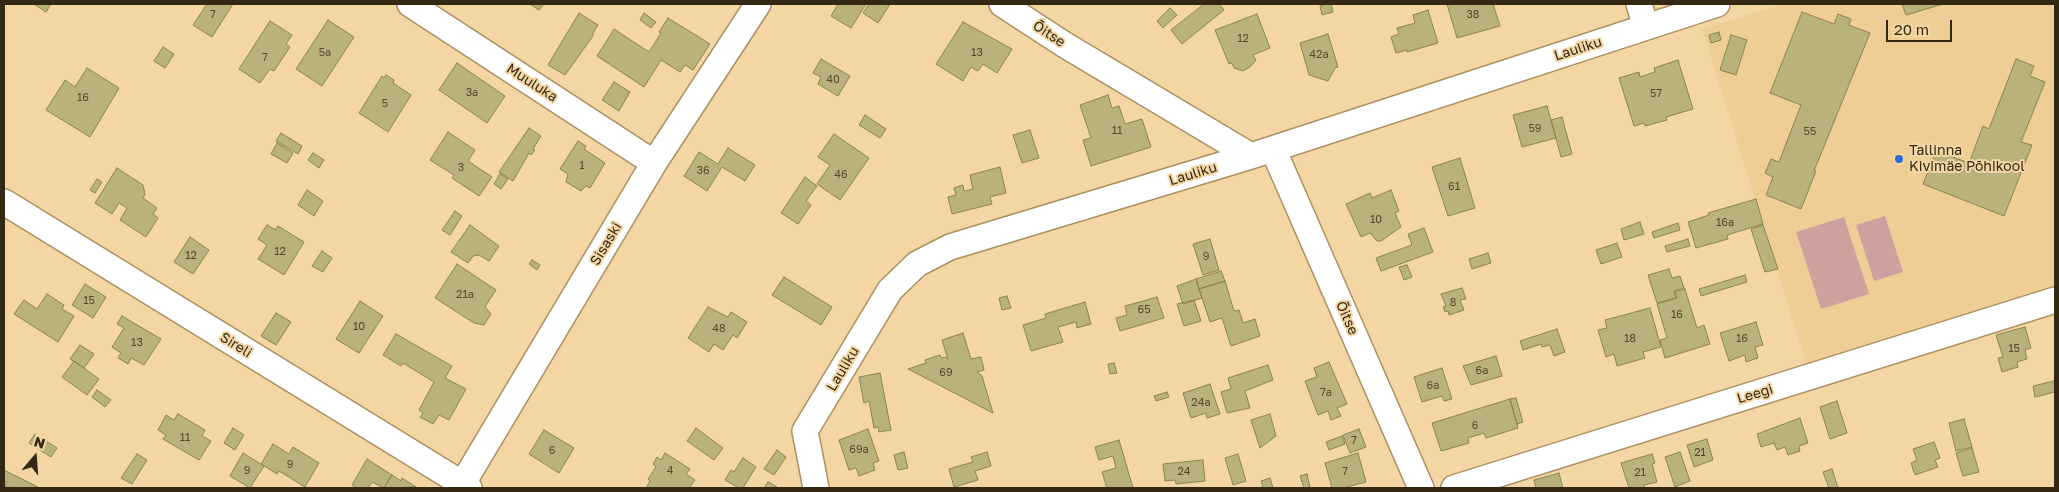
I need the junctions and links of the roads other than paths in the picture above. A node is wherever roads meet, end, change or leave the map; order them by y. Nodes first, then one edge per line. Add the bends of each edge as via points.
1 (410, 4) edge
2 (758, 4) edge
3 (1002, 4) edge
4 (1638, 4) edge
5 (1717, 4) edge
6 (1646, 28) junction
7 (1262, 152) junction
8 (654, 163) junction
9 (4, 202) edge
10 (2055, 300) edge
11 (464, 487) edge
12 (816, 488) edge
13 (1422, 488) edge
14 (1454, 488) edge

1 - 8 street, Muuluka
2 - 8 street, Sisaski
3 - 7 street, Õitse via 1065,45
4 - 6 street
5 - 6 street, Lauliku
6 - 7 street, Lauliku
7 - 12 street, Lauliku via 950,247 917,264 890,290 806,431
7 - 13 street, Õitse
8 - 11 street, Sisaski
9 - 11 street, Sireli
10 - 14 street, Leegi

